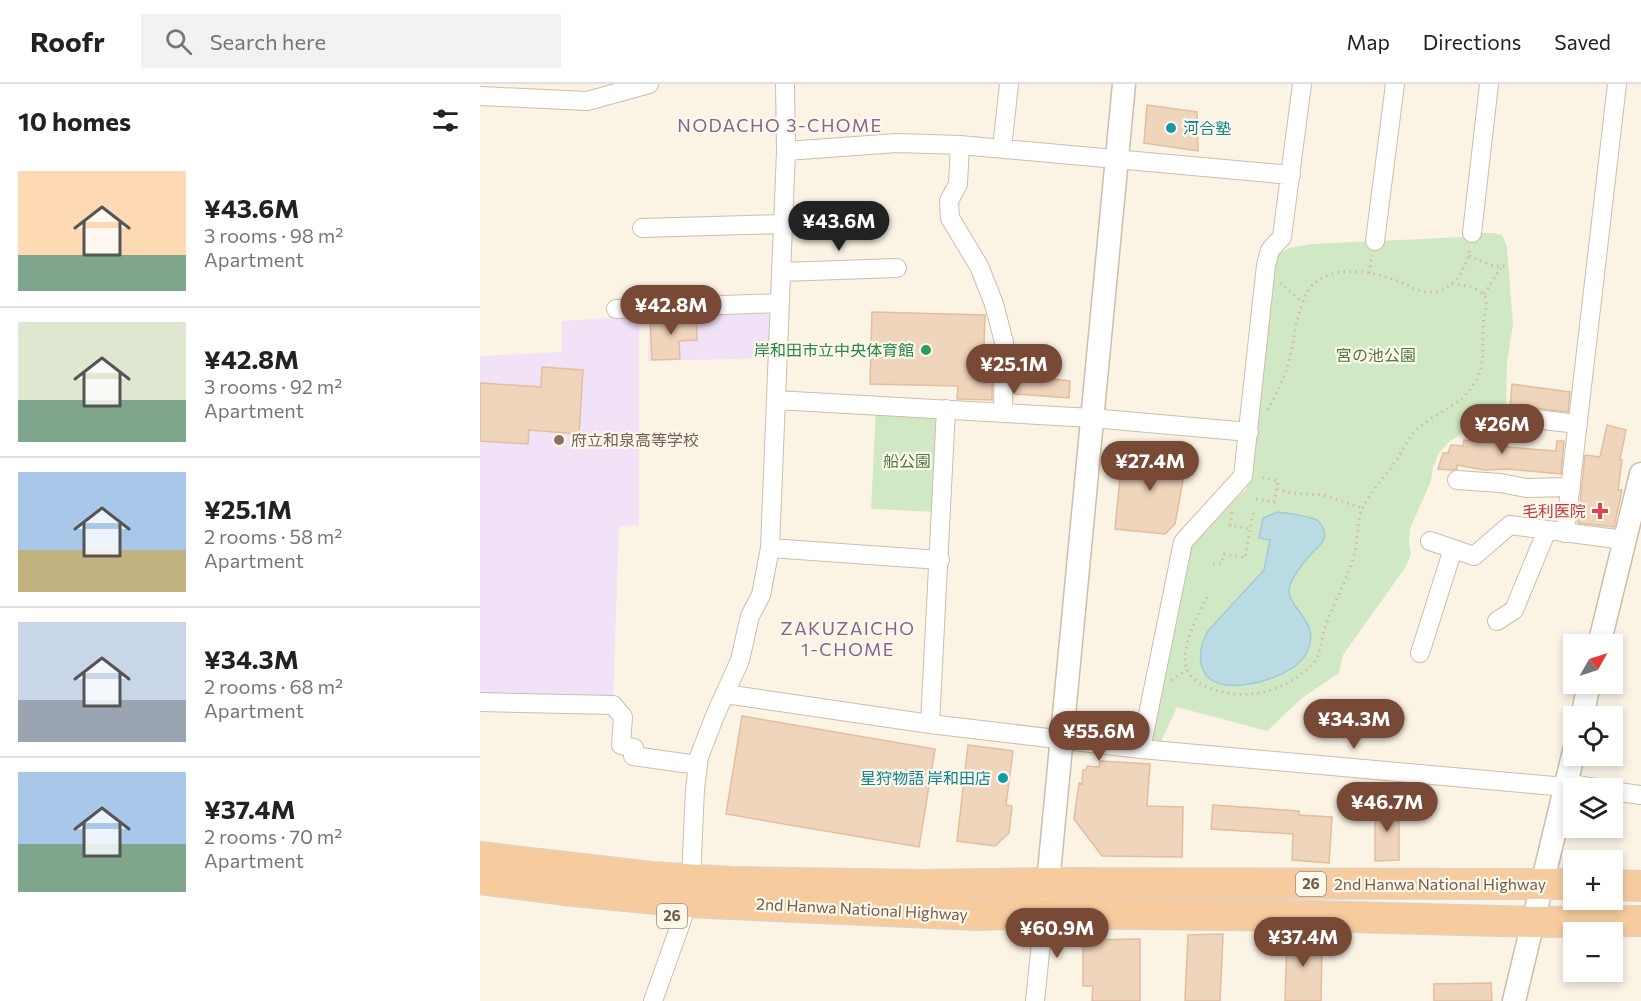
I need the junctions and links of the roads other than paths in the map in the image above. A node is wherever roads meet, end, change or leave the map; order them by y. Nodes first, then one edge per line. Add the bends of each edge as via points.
1 (649, 84) edge
2 (785, 84) edge
3 (1008, 84) edge
4 (1124, 84) edge
5 (1302, 84) edge
6 (1395, 84) edge
7 (1489, 84) edge
8 (1617, 84) edge
9 (570, 92) edge
10 (480, 96) edge
11 (960, 145) junction
12 (1002, 148) junction
13 (786, 151) junction
14 (1117, 159) junction
15 (1291, 175) junction
16 (783, 224) junction
17 (642, 228) dead end
18 (1472, 233) road end
19 (1375, 241) dead end
20 (897, 268) dead end
21 (781, 272) junction
22 (780, 303) junction
23 (616, 309) dead end
24 (776, 400) junction
25 (946, 409) junction
26 (1003, 413) junction
27 (1092, 418) junction
28 (1534, 418) dead end
29 (1578, 424) junction
30 (1249, 432) junction
31 (1457, 480) dead end
32 (1570, 487) junction
33 (1639, 488) edge
34 (1547, 530) junction
35 (1565, 533) junction
36 (1624, 540) junction
37 (1430, 541) dead end
38 (770, 548) junction
39 (1454, 549) junction
40 (939, 560) junction
41 (1497, 621) dead end
42 (1602, 634) edge
43 (1420, 653) dead end
44 (725, 694) junction
45 (480, 702) edge
46 (930, 724) junction
47 (1061, 739) junction
48 (1141, 749) junction
49 (698, 765) junction
50 (1563, 786) edge
51 (1623, 793) edge
52 (1563, 795) edge
53 (1641, 795) edge
54 (480, 839) edge
55 (480, 857) edge
56 (480, 879) edge
57 (1048, 883) junction
58 (1543, 883) junction
59 (1563, 884) edge
60 (1623, 885) edge
61 (1641, 886) edge
62 (649, 888) junction
63 (688, 891) junction
64 (480, 894) edge
65 (859, 897) junction
66 (1044, 913) junction
67 (1641, 921) edge
68 (1534, 922) junction
69 (653, 1001) edge
70 (1035, 1001) edge
71 (1514, 1001) edge

1 - 9 street via 586,101
2 - 13 street
3 - 12 street
4 - 14 street
5 - 15 street
6 - 19 street
7 - 18 street
8 - 29 street
9 - 10 street
11 - 12 street
11 - 13 street via 897,143
11 - 26 street via 958,184 949,201 950,218 979,266 994,304 1004,342
12 - 14 street
13 - 16 street
14 - 15 street
14 - 27 street
15 - 30 street via 1282,237 1270,250 1265,277
16 - 17 street
16 - 21 street
20 - 21 street
21 - 22 street
22 - 23 street
22 - 24 street
24 - 25 street
24 - 38 street
25 - 26 street
25 - 40 street
26 - 27 street
27 - 30 street
27 - 47 street
28 - 29 street
29 - 32 street
30 - 48 street via 1243,476 1183,542
31 - 32 street via 1526,488
32 - 35 street
33 - 36 street
34 - 35 street
34 - 39 street via 1510,525 1474,556
34 - 41 street via 1514,610
35 - 36 street
36 - 42 street
37 - 39 street
38 - 40 street
38 - 44 street via 761,595 750,616 740,660
39 - 43 street
40 - 46 street
44 - 46 street
44 - 49 street
45 - 49 street via 613,705 623,717 621,745 634,748 633,756
46 - 47 street
47 - 48 street
47 - 57 street
48 - 50 street
49 - 63 street
51 - 53 street
52 - 58 street
54 - 63 highway, 26 via 612,860
55 - 62 highway, 26
56 - 62 highway, 26
57 - 58 highway, 2nd Hanwa National Highway / 26
57 - 65 highway, 2nd Hanwa National Highway / 26 via 923,885
57 - 66 street
58 - 59 highway, 2nd Hanwa National Highway / 26
58 - 68 street
60 - 61 highway
62 - 63 highway, 26
63 - 64 highway, 26 via 585,909
63 - 65 highway, 26 via 825,919
63 - 65 highway, 26 via 828,872
63 - 69 street
65 - 66 highway, 2nd Hanwa National Highway / 26 via 977,915
66 - 68 highway, 2nd Hanwa National Highway / 26
66 - 70 street
67 - 68 highway, 2nd Hanwa National Highway / 26
68 - 71 street

